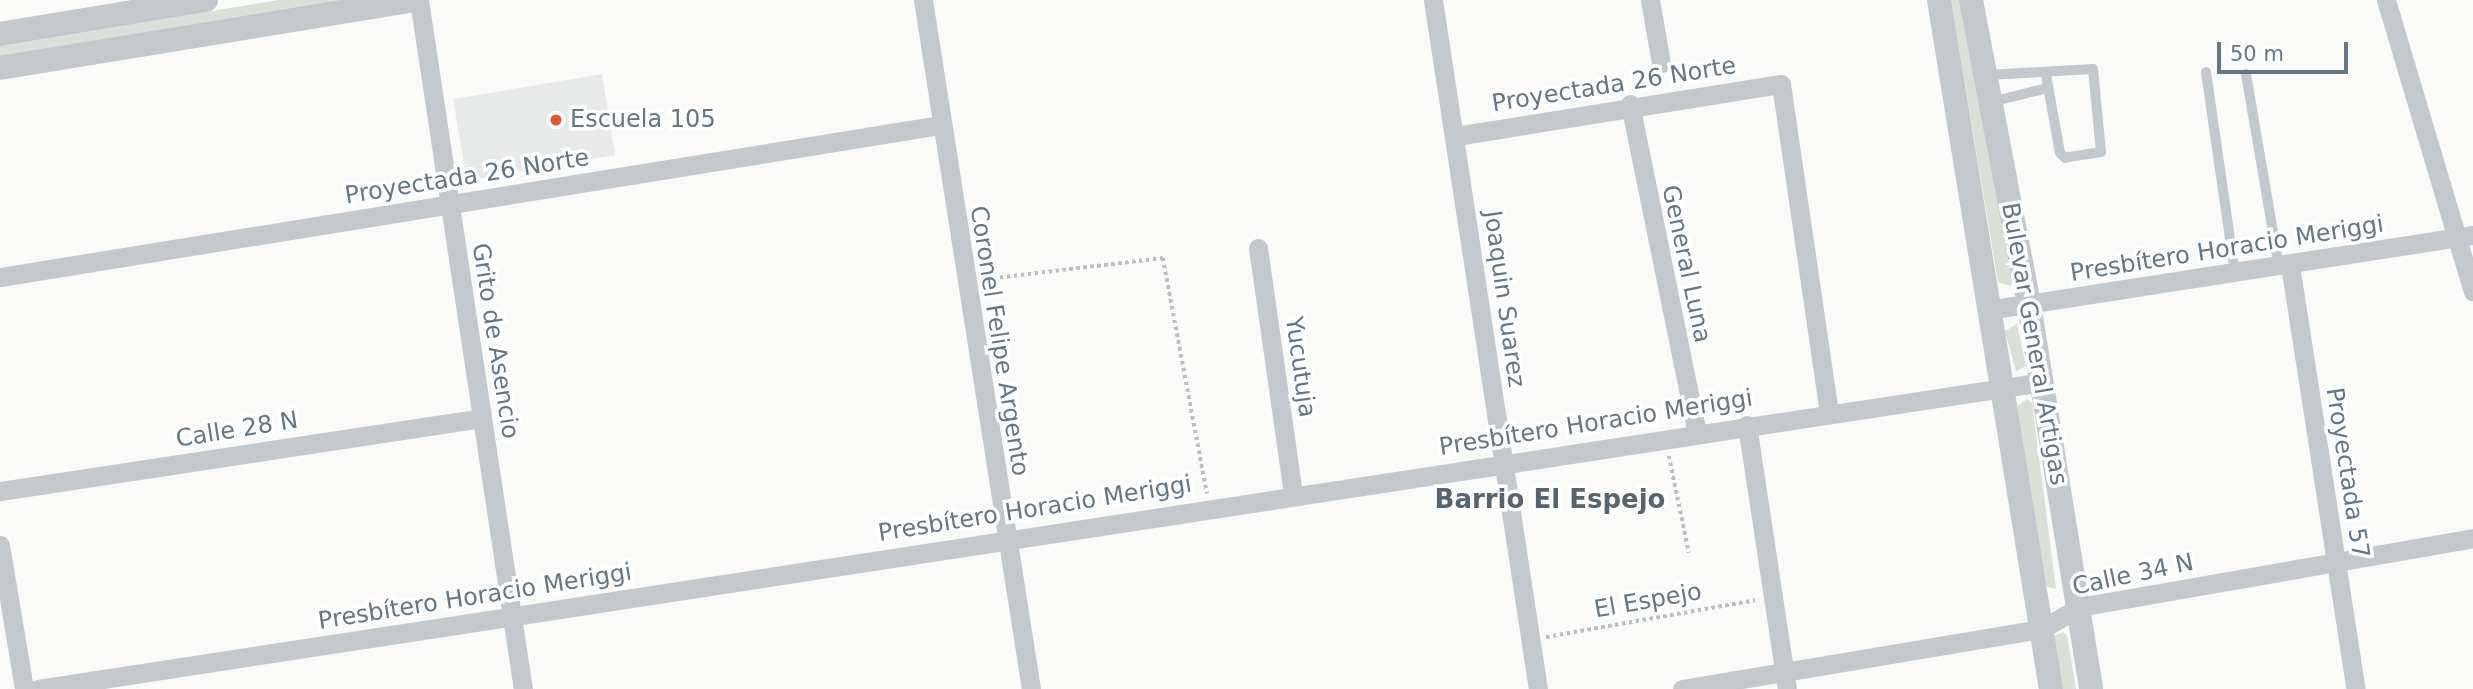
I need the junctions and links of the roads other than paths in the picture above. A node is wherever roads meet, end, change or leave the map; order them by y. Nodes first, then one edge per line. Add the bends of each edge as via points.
1 (206, 0) edge
2 (417, 0) edge
3 (923, 0) edge
4 (1433, 0) edge
5 (1650, 0) edge
6 (1939, 0) edge
7 (1971, 0) edge
8 (2386, 0) edge
9 (0, 34) edge
10 (1661, 63) dead end
11 (0, 68) edge
12 (2206, 72) dead end
13 (2246, 74) dead end
14 (1985, 75) junction
15 (2046, 75) junction
16 (2048, 88) junction
17 (1991, 102) junction
18 (1630, 104) junction
19 (941, 125) junction
20 (1456, 136) junction
21 (449, 205) junction
22 (2465, 236) edge
23 (1258, 247) dead end
24 (2285, 266) junction
25 (2235, 274) junction
26 (0, 277) edge
27 (2473, 291) edge
28 (2029, 305) junction
29 (1988, 310) junction
30 (2041, 382) junction
31 (2000, 388) junction
32 (1829, 413) junction
33 (482, 418) junction
34 (1747, 425) junction
35 (1698, 432) junction
36 (1502, 461) junction
37 (0, 491) edge
38 (1293, 494) junction
39 (1006, 537) junction
40 (2473, 538) edge
41 (0, 545) edge
42 (2336, 564) junction
43 (2079, 607) junction
44 (512, 616) junction
45 (2042, 629) junction
46 (1785, 680) edge
47 (24, 689) edge
48 (38, 689) edge
49 (523, 689) edge
50 (1031, 689) edge
51 (1538, 689) edge
52 (1682, 689) edge
53 (2051, 689) edge
54 (2091, 689) edge
55 (2356, 689) edge

1 - 9 street
2 - 11 street
2 - 21 street, Grito de Asencio
3 - 19 street, Coronel Felipe Argento
4 - 20 street, Joaquin Suarez
5 - 10 street
6 - 29 street, Bulevar General Artigas
7 - 14 street, Bulevar General Artigas
8 - 22 street
12 - 25 lane
13 - 24 lane
14 - 15 lane
14 - 17 street, Bulevar General Artigas
15 - 16 lane
15 - 16 lane via 2094,70 2101,152 2065,158 2060,153
16 - 17 lane
17 - 28 street, Bulevar General Artigas
18 - 20 street, Proyectada 26 Norte
18 - 32 street, Proyectada 26 Norte via 1781,84
18 - 35 street, General Luna
19 - 21 street, Proyectada 26 Norte
19 - 39 street, Coronel Felipe Argento
20 - 36 street, Joaquin Suarez
21 - 26 street, Proyectada 26 Norte
21 - 33 street, Grito de Asencio
22 - 24 street, Presbítero Horacio Meriggi
22 - 27 street
23 - 38 street, Yucutuja
24 - 25 street, Presbítero Horacio Meriggi
24 - 42 street, Proyectada 57
25 - 28 street, Presbítero Horacio Meriggi
28 - 29 street, Presbítero Horacio Meriggi
28 - 30 street, Bulevar General Artigas
29 - 31 street, Bulevar General Artigas
30 - 31 street, Presbítero Horacio Meriggi
30 - 43 street, Bulevar General Artigas
31 - 32 street, Presbítero Horacio Meriggi
31 - 45 street, Bulevar General Artigas
32 - 34 street, Presbítero Horacio Meriggi
33 - 37 street, Calle 28 N
33 - 44 street, Grito de Asencio
34 - 35 street, Presbítero Horacio Meriggi
34 - 46 street
35 - 36 street, Presbítero Horacio Meriggi
36 - 38 street, Presbítero Horacio Meriggi
36 - 51 street, Joaquin Suarez
38 - 39 street, Presbítero Horacio Meriggi
39 - 44 street, Presbítero Horacio Meriggi
39 - 50 street, Coronel Felipe Argento
40 - 42 street, Calle 34 N
41 - 47 street
42 - 43 street, Calle 34 N
42 - 55 street, Proyectada 57
43 - 45 street, Calle 34 N
43 - 54 street, Bulevar General Artigas
44 - 48 street, Presbítero Horacio Meriggi
44 - 49 street, Grito de Asencio
45 - 46 street, Calle 34 N
45 - 53 street, Bulevar General Artigas
46 - 52 street, Calle 34 N

